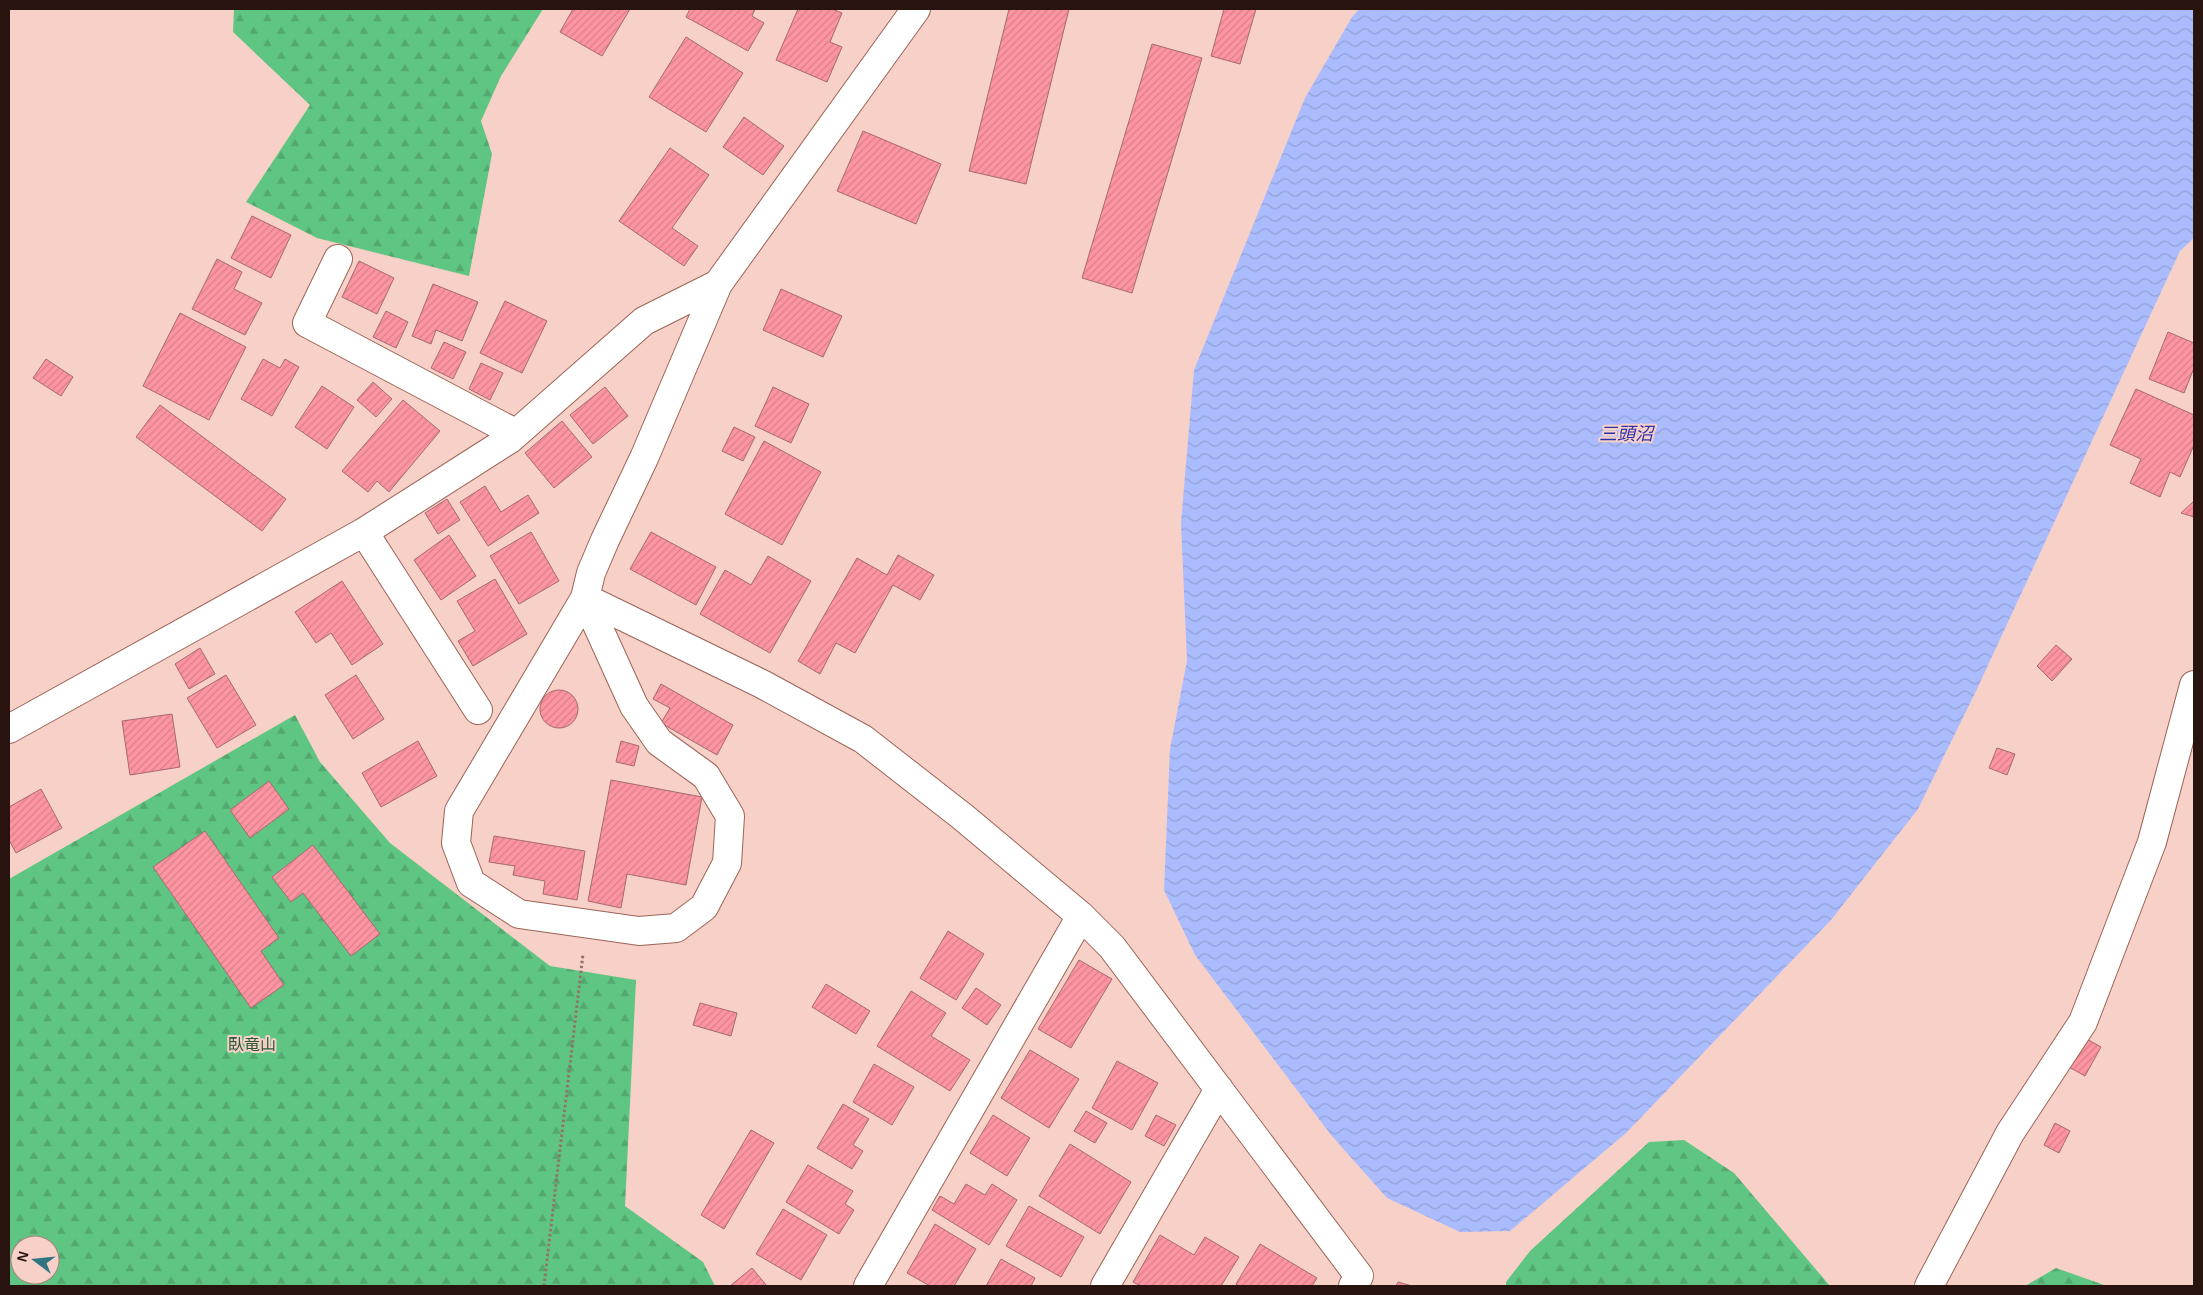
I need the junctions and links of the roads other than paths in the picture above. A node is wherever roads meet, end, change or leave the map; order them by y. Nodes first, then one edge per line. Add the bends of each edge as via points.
1 (916, 9) edge
2 (338, 259) dead end
3 (718, 284) junction
4 (515, 433) junction
5 (364, 532) junction
6 (585, 598) junction
7 (2194, 685) edge
8 (478, 710) dead end
9 (9, 729) edge
10 (1082, 916) junction
11 (1219, 1089) junction
12 (868, 1286) edge
13 (1105, 1286) edge
14 (1353, 1286) edge
15 (1929, 1286) edge

1 - 3 street
2 - 4 street via 307,323
3 - 4 street via 644,320
3 - 6 street via 591,573
4 - 5 street
5 - 8 street
5 - 9 street
6 - 6 street via 459,812 456,843 471,883 518,914 639,931 676,928 704,907 727,863 730,816 706,776 658,742 634,706
6 - 10 street via 762,684 863,739
7 - 15 street via 2152,842 2083,1022 2010,1133
10 - 11 street via 1112,947
10 - 12 street
11 - 13 street
11 - 14 street via 1359,1276

